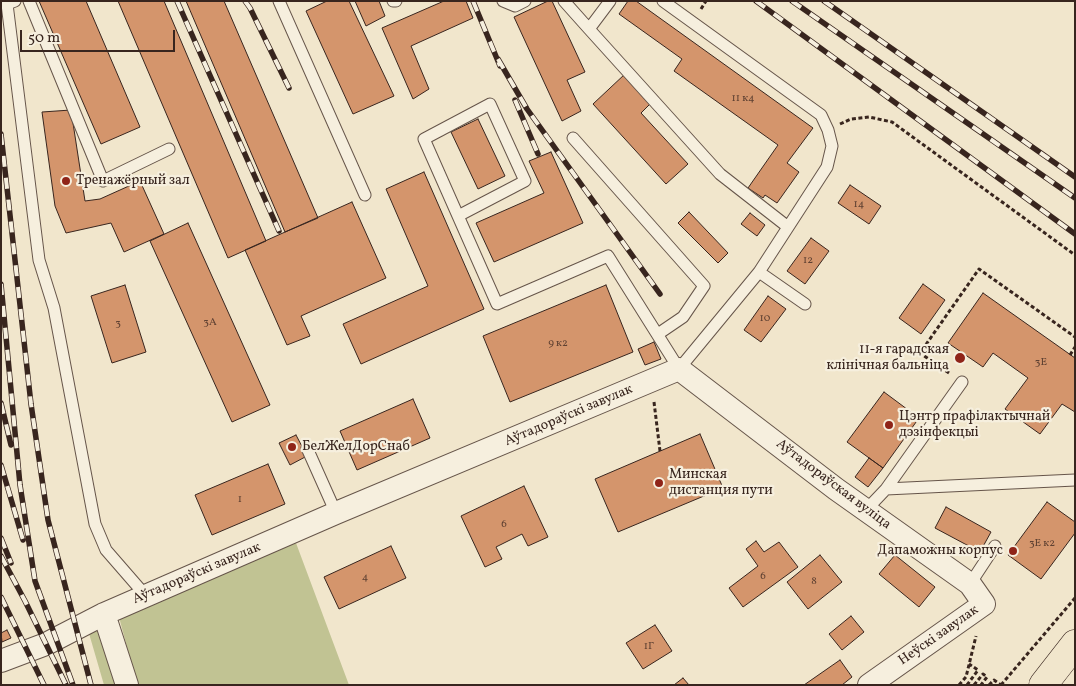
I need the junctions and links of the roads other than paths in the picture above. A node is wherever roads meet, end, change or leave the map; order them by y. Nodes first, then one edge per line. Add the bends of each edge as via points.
1 (15, 1) edge
2 (29, 1) edge
3 (279, 1) edge
4 (503, 1) edge
5 (525, 1) edge
6 (564, 1) edge
7 (610, 1) edge
8 (663, 1) edge
9 (589, 29) junction
10 (573, 138) dead end
11 (169, 150) dead end
12 (365, 195) dead end
13 (458, 216) junction
14 (788, 227) junction
15 (758, 272) junction
16 (805, 304) dead end
17 (658, 334) junction
18 (680, 369) junction
19 (962, 382) road end
20 (307, 448) dead end
21 (1075, 480) edge
22 (886, 489) junction
23 (866, 510) junction
24 (336, 513) junction
25 (995, 546) dead end
26 (970, 584) junction
27 (146, 596) junction
28 (984, 604) joint
29 (104, 614) junction
30 (1075, 644) edge
31 (1, 662) edge
32 (127, 685) edge
33 (869, 685) edge
34 (1043, 685) edge

1 - 27 lane via 7,4 39,260 54,308 95,524 106,550
2 - 11 lane via 103,181
3 - 12 lane
4 - 5 lane via 515,6
6 - 9 lane
7 - 9 lane
8 - 14 lane, Аўтадораўскі завулак via 820,116 828,130 832,146 827,167
9 - 14 lane via 720,174
10 - 17 lane via 704,286 683,317
13 - 13 lane via 525,181 490,104 424,139
13 - 17 lane via 497,304 608,256
14 - 15 lane, Аўтадораўскі завулак
15 - 16 lane
15 - 18 lane, Аўтадораўскі завулак
17 - 18 lane
18 - 23 street, Аўтадораўская вуліца
18 - 24 street, Аўтадораўскі завулак
19 - 22 lane
20 - 24 lane
21 - 22 lane
22 - 23 lane
23 - 26 street, Аўтадораўская вуліца
24 - 27 street, Аўтадораўскі завулак
25 - 26 lane
26 - 28 street, Аўтадораўская вуліца
27 - 29 street, Аўтадораўскі завулак
28 - 33 street, Неўскі завулак
29 - 31 street, Аўтадораўскі завулак via 46,644
29 - 32 street
30 - 34 main road

